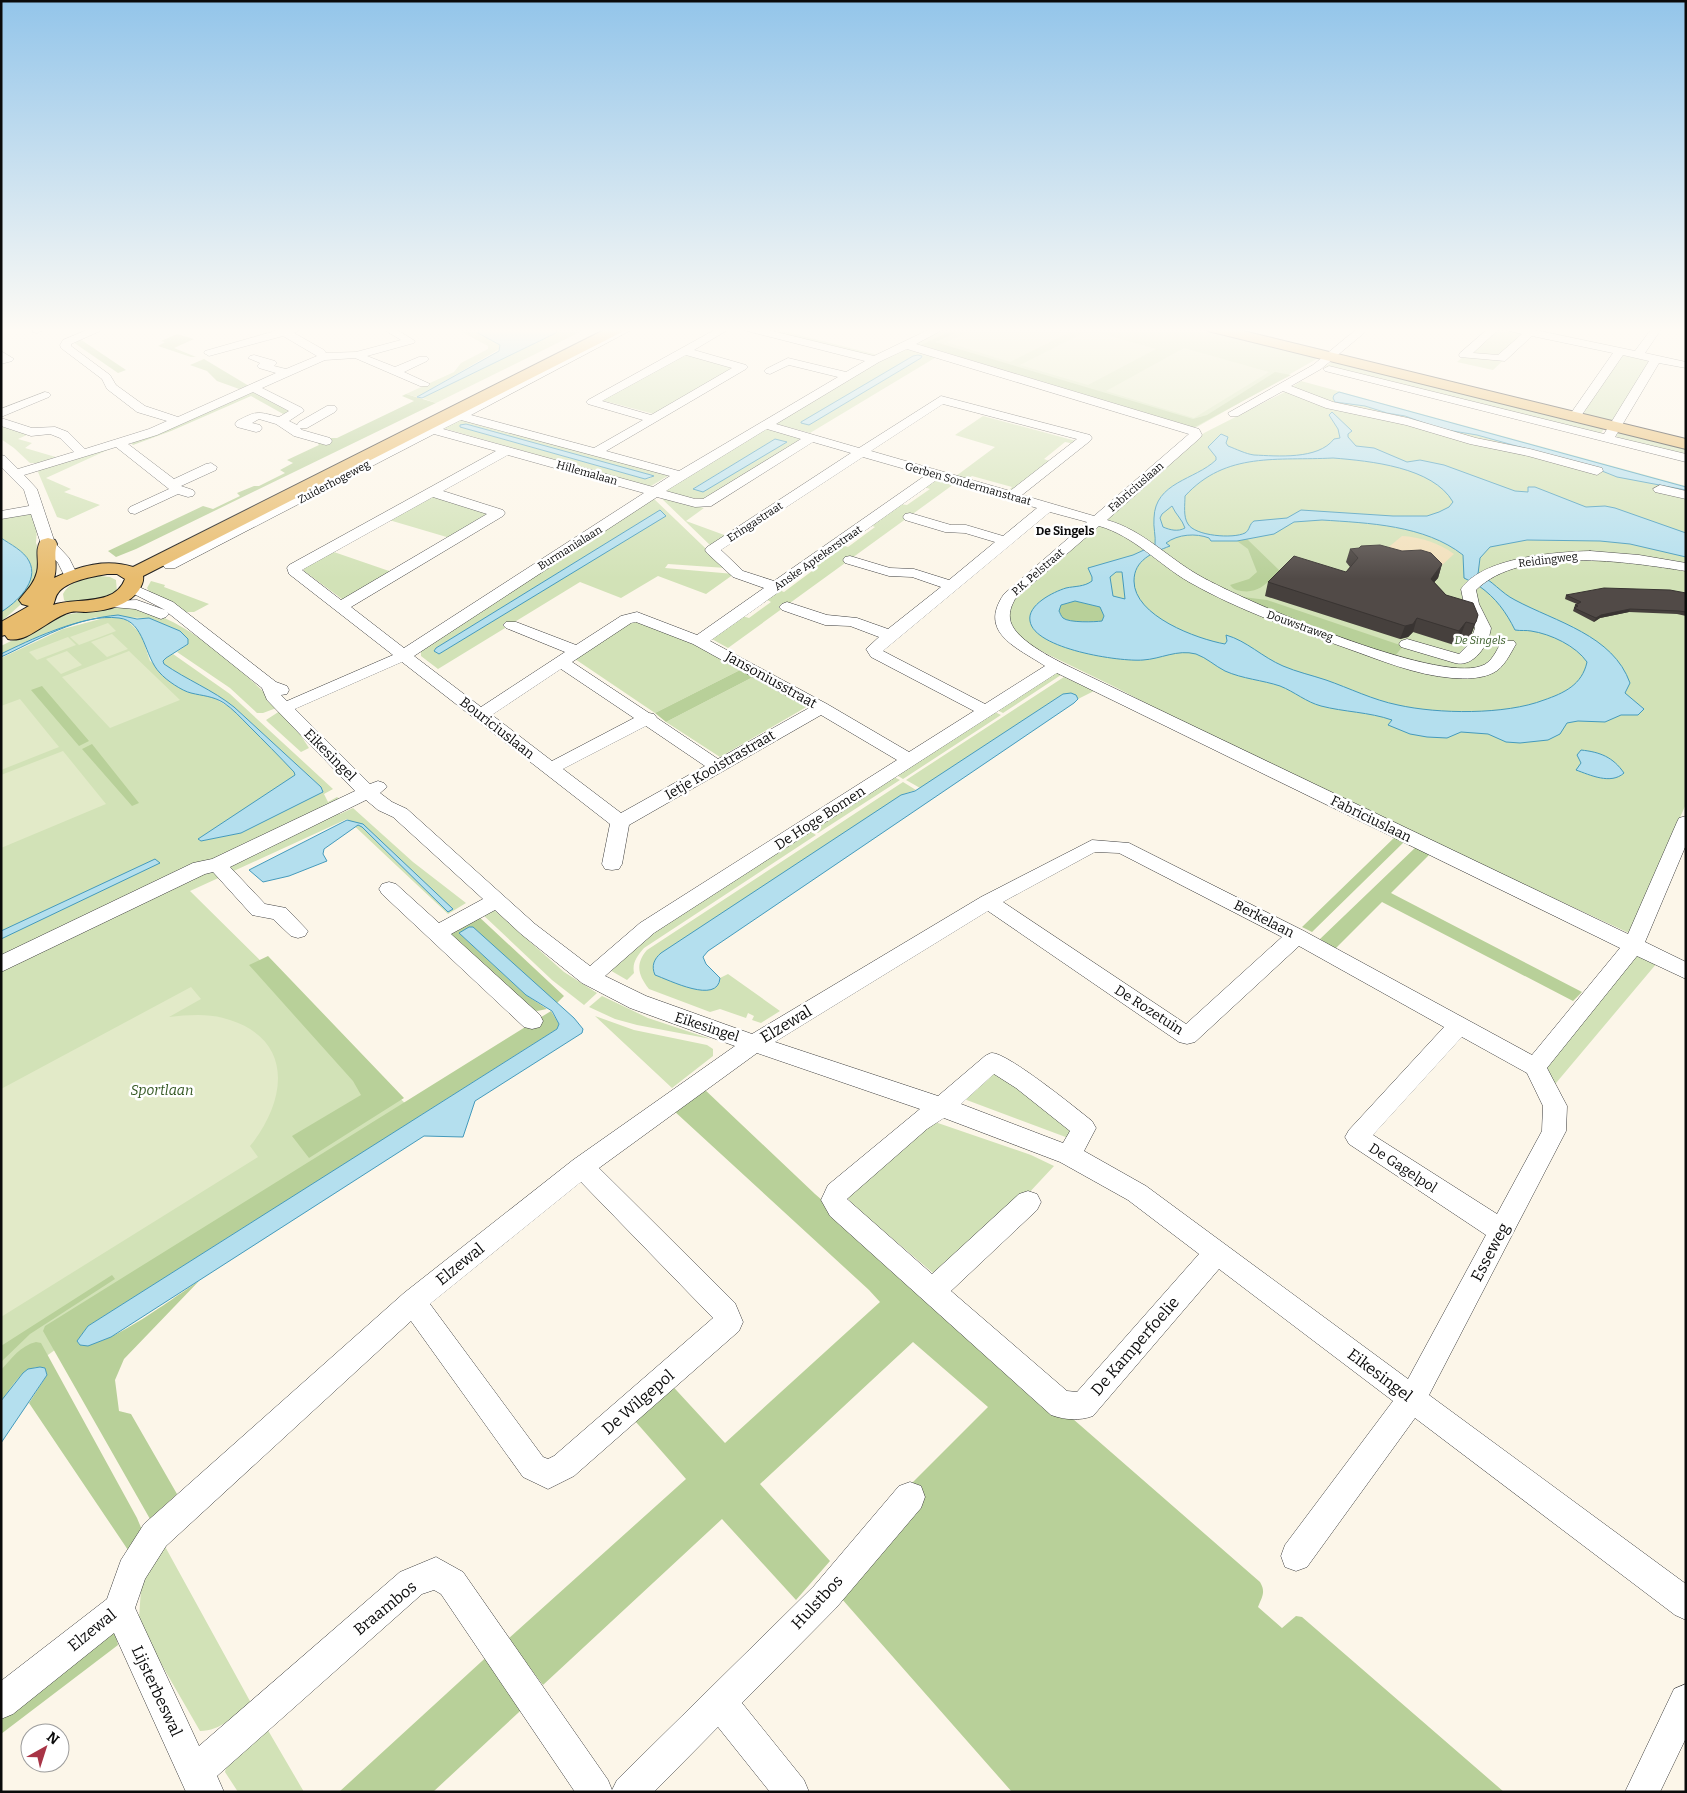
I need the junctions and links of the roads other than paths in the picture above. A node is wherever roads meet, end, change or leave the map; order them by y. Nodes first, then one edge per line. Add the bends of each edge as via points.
1 (149, 412) edge
2 (200, 412) edge
3 (297, 412) edge
4 (301, 412) edge
5 (326, 412) edge
6 (447, 412) edge
7 (457, 412) edge
8 (469, 412) edge
9 (627, 412) edge
10 (666, 412) edge
11 (789, 412) edge
12 (924, 412) edge
13 (986, 412) edge
14 (1128, 412) edge
15 (1236, 412) edge
16 (1361, 412) edge
17 (1528, 412) edge
18 (1555, 412) edge
19 (1578, 412) edge
20 (1623, 412) edge
21 (318, 416) junction
22 (461, 416) junction
23 (1575, 416) junction
24 (1246, 418) dead end
25 (653, 419) junction
26 (179, 421) junction
27 (280, 421) junction
28 (1, 422) edge
29 (303, 425) dead end
30 (767, 425) junction
31 (256, 428) dead end
32 (433, 430) junction
33 (1610, 432) junction
34 (811, 438) junction
35 (326, 441) dead end
36 (118, 443) junction
37 (1686, 444) edge
38 (506, 450) junction
39 (1, 451) edge
40 (596, 452) junction
41 (862, 453) junction
42 (83, 454) junction
43 (1686, 458) edge
44 (1, 459) edge
45 (211, 467) dead end
46 (1596, 471) dead end
47 (20, 472) junction
48 (936, 474) junction
49 (681, 475) junction
50 (1660, 489) dead end
51 (179, 490) junction
52 (432, 492) junction
53 (655, 492) junction
54 (1686, 495) edge
55 (1012, 496) junction
56 (1047, 507) junction
57 (37, 509) junction
58 (135, 510) dead end
59 (1, 515) edge
60 (910, 516) dead end
61 (1096, 521) junction
62 (1005, 541) junction
63 (48, 544) junction
64 (172, 559) junction
65 (850, 560) dead end
66 (1686, 567) edge
67 (74, 572) junction
68 (130, 581) junction
69 (950, 585) junction
70 (776, 587) junction
71 (59, 605) junction
72 (340, 607) junction
73 (787, 607) dead end
74 (178, 614) junction
75 (511, 625) dead end
76 (4, 633) edge
77 (889, 635) junction
78 (699, 640) junction
79 (1407, 644) dead end
80 (1508, 644) dead end
81 (577, 652) junction
82 (403, 656) junction
83 (561, 662) junction
84 (1056, 666) junction
85 (290, 705) junction
86 (821, 708) junction
87 (986, 711) junction
88 (480, 715) junction
89 (648, 718) junction
90 (910, 760) junction
91 (718, 766) junction
92 (550, 769) junction
93 (373, 789) junction
94 (620, 822) junction
95 (1686, 822) edge
96 (1680, 852) edge
97 (612, 864) dead end
98 (217, 865) junction
99 (389, 889) dead end
100 (497, 900) junction
101 (988, 902) junction
102 (298, 931) dead end
103 (437, 934) junction
104 (1297, 936) junction
105 (1633, 946) junction
106 (1, 964) edge
107 (1686, 971) edge
108 (590, 978) junction
109 (532, 1021) dead end
110 (1459, 1026) junction
111 (755, 1042) junction
112 (1535, 1067) junction
113 (942, 1107) junction
114 (1069, 1155) junction
115 (582, 1167) junction
116 (1028, 1202) dead end
117 (1501, 1231) junction
118 (1217, 1252) junction
119 (932, 1291) junction
120 (412, 1302) junction
121 (1412, 1399) junction
122 (910, 1497) dead end
123 (1296, 1556) dead end
124 (1686, 1604) edge
125 (119, 1609) junction
126 (1686, 1701) edge
127 (1, 1702) edge
128 (719, 1702) junction
129 (201, 1782) edge
130 (596, 1792) edge
131 (629, 1792) edge
132 (792, 1792) edge
133 (1642, 1792) edge

1 - 26 street
2 - 26 street
3 - 27 street
4 - 21 street
5 - 21 street
6 - 68 main road, Zuiderhogeweg
7 - 64 main road, Zuiderhogeweg
8 - 22 street, Zuiderhogeweg
9 - 25 street
10 - 25 street
11 - 30 street, Burmanialaan
12 - 41 street
13 - 55 street via 1086,438
14 - 61 street, Fabriciuslaan via 1195,432 1196,435
15 - 24 street via 1234,413
16 - 46 street
17 - 33 street
18 - 23 main road
19 - 23 street
20 - 33 street
21 - 29 street
22 - 32 street, Zuiderhogeweg
22 - 40 street, Hillemalaan
23 - 33 main road
25 - 40 street
26 - 36 street
27 - 31 street via 258,416 241,424
27 - 35 street via 298,433
28 - 42 street via 31,432 51,430 64,435
30 - 34 street, Gerben Sondermanstraat
30 - 49 street, Burmanialaan
32 - 38 street, Hillemalaan
32 - 64 street, Zuiderhogeweg
33 - 37 main road
33 - 43 street
34 - 41 street, Gerben Sondermanstraat
34 - 53 street via 706,502 695,503
36 - 42 street
36 - 51 street
38 - 52 street, Bouriciuslaan
38 - 53 street, Hillemalaan
39 - 47 street
40 - 49 street, Hillemalaan
41 - 48 street, Gerben Sondermanstraat
41 - 70 street, Eringastraat via 712,550 738,574
42 - 47 street
44 - 47 street
45 - 51 street
47 - 57 street
48 - 55 street, Gerben Sondermanstraat
48 - 70 street, Anske Aptekerstraat
49 - 53 street, Burmanialaan
50 - 54 street
51 - 58 street
52 - 72 street, Bouriciuslaan via 294,568 296,574
52 - 72 street via 498,513
53 - 82 street, Burmanialaan
55 - 56 street, Gerben Sondermanstraat
56 - 61 street, Gerben Sondermanstraat
56 - 62 street
57 - 59 street
57 - 63 street
60 - 62 street
61 - 80 street, Douwstraweg via 1128,532 1190,576 1222,594 1268,614 1416,666 1463,674 1486,671 1495,665
61 - 84 street, P.K. Pelstraat via 1009,597 1002,612 1003,627 1010,637
62 - 69 street
63 - 67 street
63 - 76 main road via 44,554 47,568 43,579
64 - 68 main road, Zuiderhogeweg
65 - 69 street
66 - 79 street, Reidingweg via 1584,555 1520,562 1478,580 1468,589 1473,610 1484,627 1484,634 1468,656 1461,660
67 - 68 main road
67 - 71 main road via 58,592
68 - 71 main road via 94,610
68 - 74 street, Eikesingel
68 - 74 street, Eikesingel via 137,605 169,618
69 - 77 street
70 - 78 street, Anske Aptekerstraat
71 - 76 main road
72 - 82 street, Bouriciuslaan
73 - 77 street via 825,620 852,622
74 - 85 street, Eikesingel via 270,686 273,696
75 - 81 street
77 - 87 street via 876,645 877,654
78 - 81 street, Jansoniusstraat via 637,617 626,619
78 - 86 street, Jansoniusstraat
81 - 83 street
82 - 85 street, Burmanialaan
82 - 88 street, Bouriciuslaan
83 - 88 street
83 - 89 street
84 - 87 street, De Hoge Bomen
84 - 105 street, Fabriciuslaan
85 - 93 street, Eikesingel
86 - 90 street, Jansoniusstraat
86 - 91 street, Ietje Kooistrastraat
87 - 90 street, De Hoge Bomen
88 - 92 street, Bouriciuslaan
89 - 91 street
89 - 92 street
90 - 108 street, De Hoge Bomen via 647,928
91 - 94 street, Ietje Kooistrastraat
92 - 94 street, Bouriciuslaan
93 - 98 street
93 - 100 street, Eikesingel via 384,806 400,813
94 - 97 street
95 - 96 street
96 - 105 street
98 - 102 street via 260,910 279,913
98 - 106 street via 200,868
99 - 103 street
100 - 103 street
100 - 108 street, Eikesingel
101 - 104 street, Berkelaan via 1092,846 1122,848
101 - 104 street, De Rozetuin via 1188,1036
101 - 111 street, Elzewal
103 - 109 street
104 - 110 street, Berkelaan
105 - 107 street, Fabriciuslaan
105 - 112 street
108 - 111 street, Eikesingel via 638,1002
110 - 112 street, Berkelaan
110 - 117 street, De Gagelpol via 1357,1137
111 - 113 street, Eikesingel
111 - 115 street, Elzewal
112 - 117 street, Esseweg via 1555,1106 1554,1131
113 - 114 street, Eikesingel
113 - 114 street via 993,1062 1084,1128
113 - 119 street, De Kamperfoelie via 919,1122 837,1192 834,1200
114 - 118 street, Eikesingel via 1137,1193
115 - 120 street, Elzewal
115 - 120 street, De Wilgepol via 725,1312 729,1322 564,1466 548,1474 533,1467
116 - 119 street
117 - 121 street, Esseweg
118 - 119 street, De Kamperfoelie via 1083,1406 1061,1405
118 - 121 street, Eikesingel
120 - 125 street, Elzewal via 155,1535 132,1571
121 - 123 street, Esseweg
121 - 124 street, Eikesingel
122 - 128 street, Hulstbos via 824,1597
125 - 127 street, Elzewal
125 - 129 street, Lijsterbeswal
126 - 133 street
128 - 131 street, Hulstbos
128 - 132 street
129 - 130 street, Braambos via 411,1583 436,1573 452,1583

